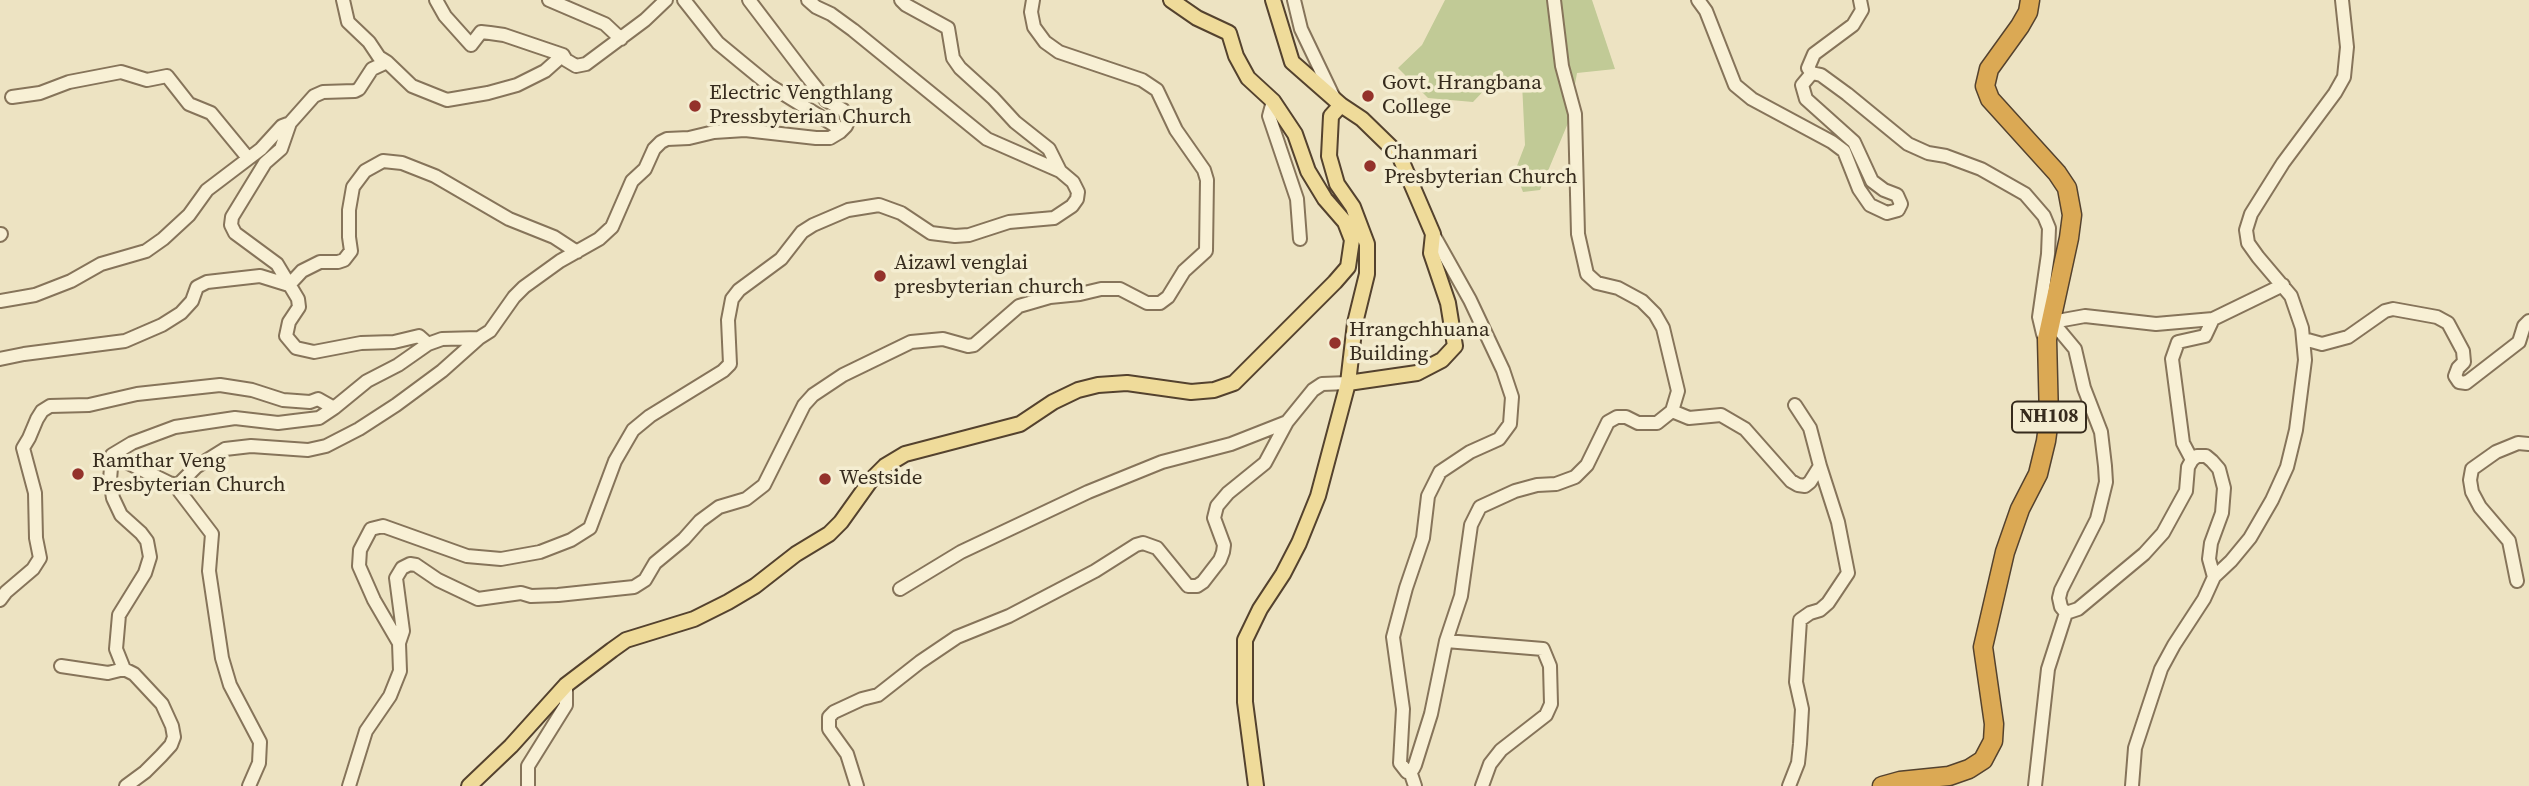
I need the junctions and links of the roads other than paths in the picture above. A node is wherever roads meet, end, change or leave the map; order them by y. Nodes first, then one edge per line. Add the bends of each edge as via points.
1 (344, 0) edge
2 (436, 0) edge
3 (549, 0) edge
4 (666, 0) edge
5 (684, 0) edge
6 (749, 0) edge
7 (808, 0) edge
8 (901, 0) edge
9 (1033, 0) edge
10 (1171, 0) edge
11 (1273, 0) edge
12 (1294, 0) edge
13 (1554, 0) edge
14 (1698, 0) edge
15 (1860, 0) edge
16 (2030, 0) edge
17 (2342, 0) edge
18 (621, 39) junction
19 (563, 55) junction
20 (387, 62) junction
21 (1812, 73) junction
22 (12, 97) dead end
23 (1273, 101) junction
24 (1338, 103) junction
25 (290, 123) junction
26 (842, 130) junction
27 (248, 158) junction
28 (1060, 171) junction
29 (1433, 234) junction
30 (1300, 239) dead end
31 (577, 252) junction
32 (289, 285) junction
33 (2283, 285) junction
34 (0, 301) edge
35 (2213, 319) junction
36 (2529, 321) edge
37 (2050, 329) junction
38 (479, 338) junction
39 (2304, 339) junction
40 (428, 344) junction
41 (0, 359) edge
42 (1348, 383) junction
43 (1795, 405) dead end
44 (334, 408) junction
45 (1672, 411) junction
46 (1287, 422) junction
47 (2529, 444) edge
48 (112, 455) junction
49 (2192, 460) junction
50 (1820, 466) junction
51 (178, 485) junction
52 (2214, 576) junction
53 (2517, 581) dead end
54 (900, 589) dead end
55 (0, 600) edge
56 (2066, 613) junction
57 (1446, 641) junction
58 (399, 643) junction
59 (61, 666) dead end
60 (124, 669) junction
61 (566, 685) junction
62 (1410, 771) junction
63 (126, 786) edge
64 (249, 786) edge
65 (349, 786) edge
66 (469, 786) edge
67 (528, 786) edge
68 (856, 786) edge
69 (1256, 786) edge
70 (1415, 786) edge
71 (1482, 786) edge
72 (1789, 786) edge
73 (1882, 786) edge
74 (2035, 786) edge
75 (2132, 786) edge

1 - 20 street via 348,22
2 - 19 street via 471,45 481,32
3 - 18 street via 605,24
4 - 18 street
5 - 26 street via 718,43 741,62
6 - 26 street via 827,100 843,110 849,119
7 - 28 street via 853,30 987,139
8 - 28 street via 948,28 953,58 960,68 1049,149
9 - 58 street via 1034,27 1045,42 1059,52 1157,89 1176,130 1204,170 1206,251 1184,271 1168,297 1160,303 1147,303 1120,289 1101,289 1050,297 1019,306 974,345 943,339 911,342 843,375 804,405 764,485 746,499 710,513 634,587 478,599 410,564 396,578 404,631
10 - 23 main road via 1229,33 1248,78
11 - 24 main road via 1292,62
12 - 24 street via 1301,29
13 - 45 street via 1562,66 1576,114 1578,234 1587,274 1642,301 1656,314 1678,391
14 - 21 street via 1735,85 1838,146 1870,205 1894,213 1901,204 1897,195 1872,181 1854,142 1806,99 1802,85
15 - 21 street via 1862,10 1853,25 1814,54 1808,68
16 - 37 highway, NH108 via 2020,26 1989,69 1985,86 1990,99 2057,173 2070,198 2069,238
17 - 33 street via 2347,47 2344,77 2250,214 2246,230 2248,243
18 - 19 street via 579,66
19 - 20 street via 545,71 517,85 447,100 412,86
20 - 25 street via 372,69 355,91 314,96
21 - 37 street via 1840,89 1908,144 1981,169 2014,186 2036,205 2049,228 2039,317 2043,334
22 - 27 street via 121,72 147,80 167,76 189,104 211,113
23 - 30 street via 1269,116 1297,199
23 - 61 main road via 1295,134 1307,171 1345,222 1352,240 1348,267 1234,383 1191,393 1127,383 1098,385 1053,402 1020,424 905,454 871,480 829,534 754,586 694,619 626,639
24 - 29 main road via 1399,155
24 - 42 main road via 1331,116 1329,156 1337,184 1353,207 1367,244 1367,274
25 - 27 street
25 - 32 street via 281,149 265,163 231,225 235,233 277,264
26 - 31 street via 830,138 745,131 667,139 654,149 645,169 632,181 612,227
27 - 34 street via 207,190 189,215 146,251 101,264 35,295
28 - 58 street via 1078,192 1072,206 1054,218 1009,222 955,236 931,233 879,205 830,217 802,232 780,259 732,299 730,364 634,430 615,461 590,528 571,540 501,559 467,556 383,526 371,529 360,551 359,566
29 - 42 main road via 1432,253 1448,303 1455,346 1442,360 1417,373
29 - 62 street via 1487,335 1512,397 1510,424 1499,439 1440,472 1428,495 1423,538 1393,637 1403,709 1401,763 1404,771
31 - 32 street via 501,215 447,181 412,166 383,161 365,171 351,192 349,256 338,262 320,262
31 - 38 street via 524,287 490,331
32 - 40 street via 300,303 286,336 296,348 314,352 419,336
32 - 41 street via 260,276 207,282 197,287 181,313 125,341
33 - 35 street
33 - 39 street via 2297,309
35 - 37 street via 2155,324 2085,316
35 - 49 street via 2205,336 2178,342 2172,359 2183,443
36 - 39 street via 2519,342 2466,383 2455,376 2464,362 2461,346 2448,323 2437,317 2393,309 2348,337 2322,344
37 - 56 street via 2060,331 2075,349 2101,432 2106,482 2097,519 2061,590 2059,598
37 - 73 highway, NH108 via 2046,441 2038,474 2005,552 1983,646 1993,741 1983,760 1969,769
38 - 40 street
38 - 51 street via 388,411 326,446 225,449
39 - 52 street via 2296,430 2287,467 2250,538
40 - 44 street via 367,381
42 - 46 street via 1317,386
42 - 69 main road via 1310,518 1245,640 1245,702
43 - 50 street via 1810,428
44 - 48 street via 319,418 278,423 235,418 175,427
44 - 55 street via 318,399 283,400 220,385 137,394 89,405 50,406 37,419 23,448 35,493 40,558
45 - 50 street via 1689,418 1721,415 1745,429 1795,484 1805,485
45 - 57 street via 1657,423 1617,417 1608,422 1587,466 1574,477 1516,491 1480,507 1471,524 1461,596
46 - 54 street via 1231,444 1162,462 1088,492 961,552
46 - 68 street via 1265,463 1217,506 1214,518 1223,552 1197,586 1188,586 1157,548 1136,545 1009,616 957,637 878,695 834,712 829,729 847,754
47 - 53 street via 2518,443 2496,452 2472,469 2470,480 2480,507 2509,541
48 - 51 street
48 - 60 street via 113,498 121,515 147,541 150,557 118,615 116,649
49 - 52 street via 2206,456 2212,461 2224,488 2209,559
49 - 56 street via 2186,491 2163,533 2078,609
50 - 72 street via 1848,573 1828,603 1800,620 1800,744
51 - 64 street via 212,534 209,571 222,658 230,685 260,742 259,763
52 - 75 street via 2161,670 2135,748
56 - 74 street via 2048,669
57 - 62 street via 1431,714
57 - 71 street via 1543,649 1550,666 1551,704 1546,715 1501,750
58 - 65 street via 400,671 390,696 366,731
59 - 60 street via 108,673
60 - 63 street via 162,704 174,737 161,757
61 - 66 main road
61 - 67 street via 566,705 528,766
62 - 70 street

